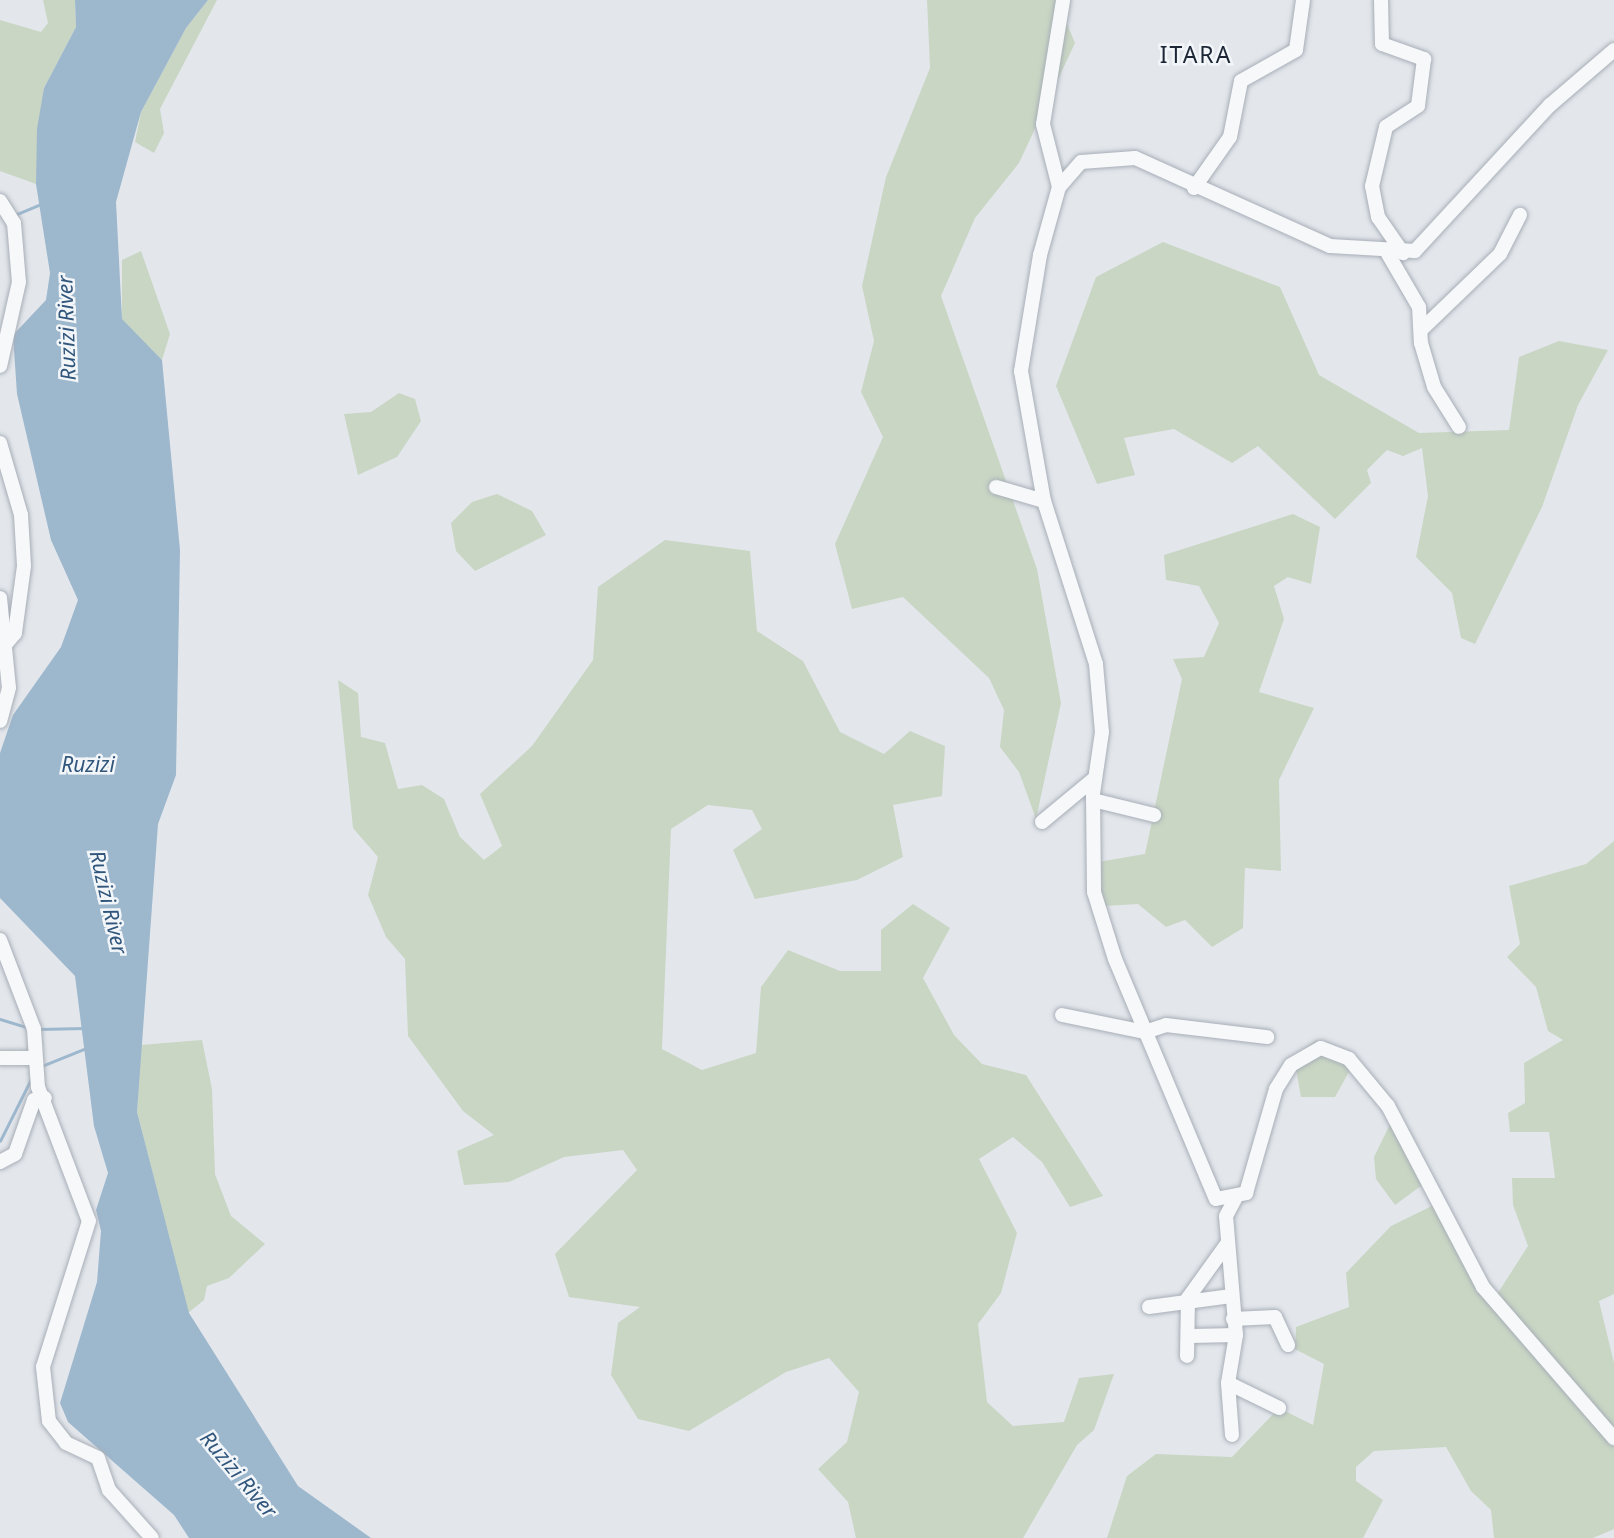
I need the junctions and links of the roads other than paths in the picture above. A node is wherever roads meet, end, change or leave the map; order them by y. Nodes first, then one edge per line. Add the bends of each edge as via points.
1 (1063, 0) edge
2 (1303, 0) edge
3 (1381, 0) edge
4 (1614, 50) edge
5 (1059, 187) junction
6 (1195, 188) junction
7 (0, 201) edge
8 (1520, 215) dead end
9 (1395, 253) junction
10 (1421, 330) junction
11 (0, 364) edge
12 (1459, 427) dead end
13 (0, 443) edge
14 (996, 487) dead end
15 (1044, 501) junction
16 (0, 598) edge
17 (3, 651) edge
18 (0, 721) edge
19 (1096, 778) junction
20 (1093, 800) junction
21 (1154, 814) dead end
22 (1042, 822) dead end
23 (0, 940) edge
24 (1062, 1015) dead end
25 (1145, 1032) junction
26 (1267, 1037) dead end
27 (0, 1058) edge
28 (36, 1069) junction
29 (45, 1098) junction
30 (0, 1162) edge
31 (1235, 1199) junction
32 (1227, 1244) junction
33 (1231, 1296) junction
34 (1188, 1298) junction
35 (1149, 1307) dead end
36 (1233, 1319) junction
37 (1236, 1335) junction
38 (1191, 1336) junction
39 (1288, 1345) dead end
40 (1187, 1356) dead end
41 (1228, 1384) junction
42 (1279, 1408) dead end
43 (1233, 1435) dead end
44 (1614, 1438) edge
45 (152, 1538) edge

1 - 5 street via 1043,124
2 - 6 street via 1296,50 1241,81 1230,137
3 - 9 street via 1382,44 1424,59 1418,106 1386,127 1372,187 1378,217
4 - 9 street via 1541,114 1440,229
5 - 6 street via 1081,162 1115,157 1135,158
5 - 15 street via 1040,255 1021,371
6 - 9 street via 1330,246
7 - 11 street via 14,223 19,282
8 - 10 street via 1500,254
9 - 10 street via 1419,307
10 - 12 street via 1444,412
13 - 17 street via 21,515 24,566 15,633
14 - 15 street
15 - 19 street via 1096,664 1102,732
16 - 17 street
17 - 18 street via 8,674
19 - 20 street
19 - 22 street
20 - 21 street
20 - 25 street via 1094,891
23 - 28 street via 34,1029
24 - 25 street
25 - 26 street via 1166,1025
25 - 31 street via 1216,1199
27 - 28 street
28 - 29 street
29 - 30 street via 34,1100 15,1154
29 - 45 street via 65,1168 89,1221 43,1367 49,1421 66,1443 98,1458 109,1490
31 - 32 street via 1226,1216
31 - 44 street via 1246,1193 1283,1074 1312,1050 1349,1059 1388,1106 1483,1287
32 - 33 street
32 - 34 street
33 - 34 street
33 - 36 street
34 - 35 street
34 - 38 street
36 - 37 street
36 - 39 street via 1275,1317
37 - 38 street
37 - 41 street
38 - 40 street
41 - 42 street
41 - 43 street

